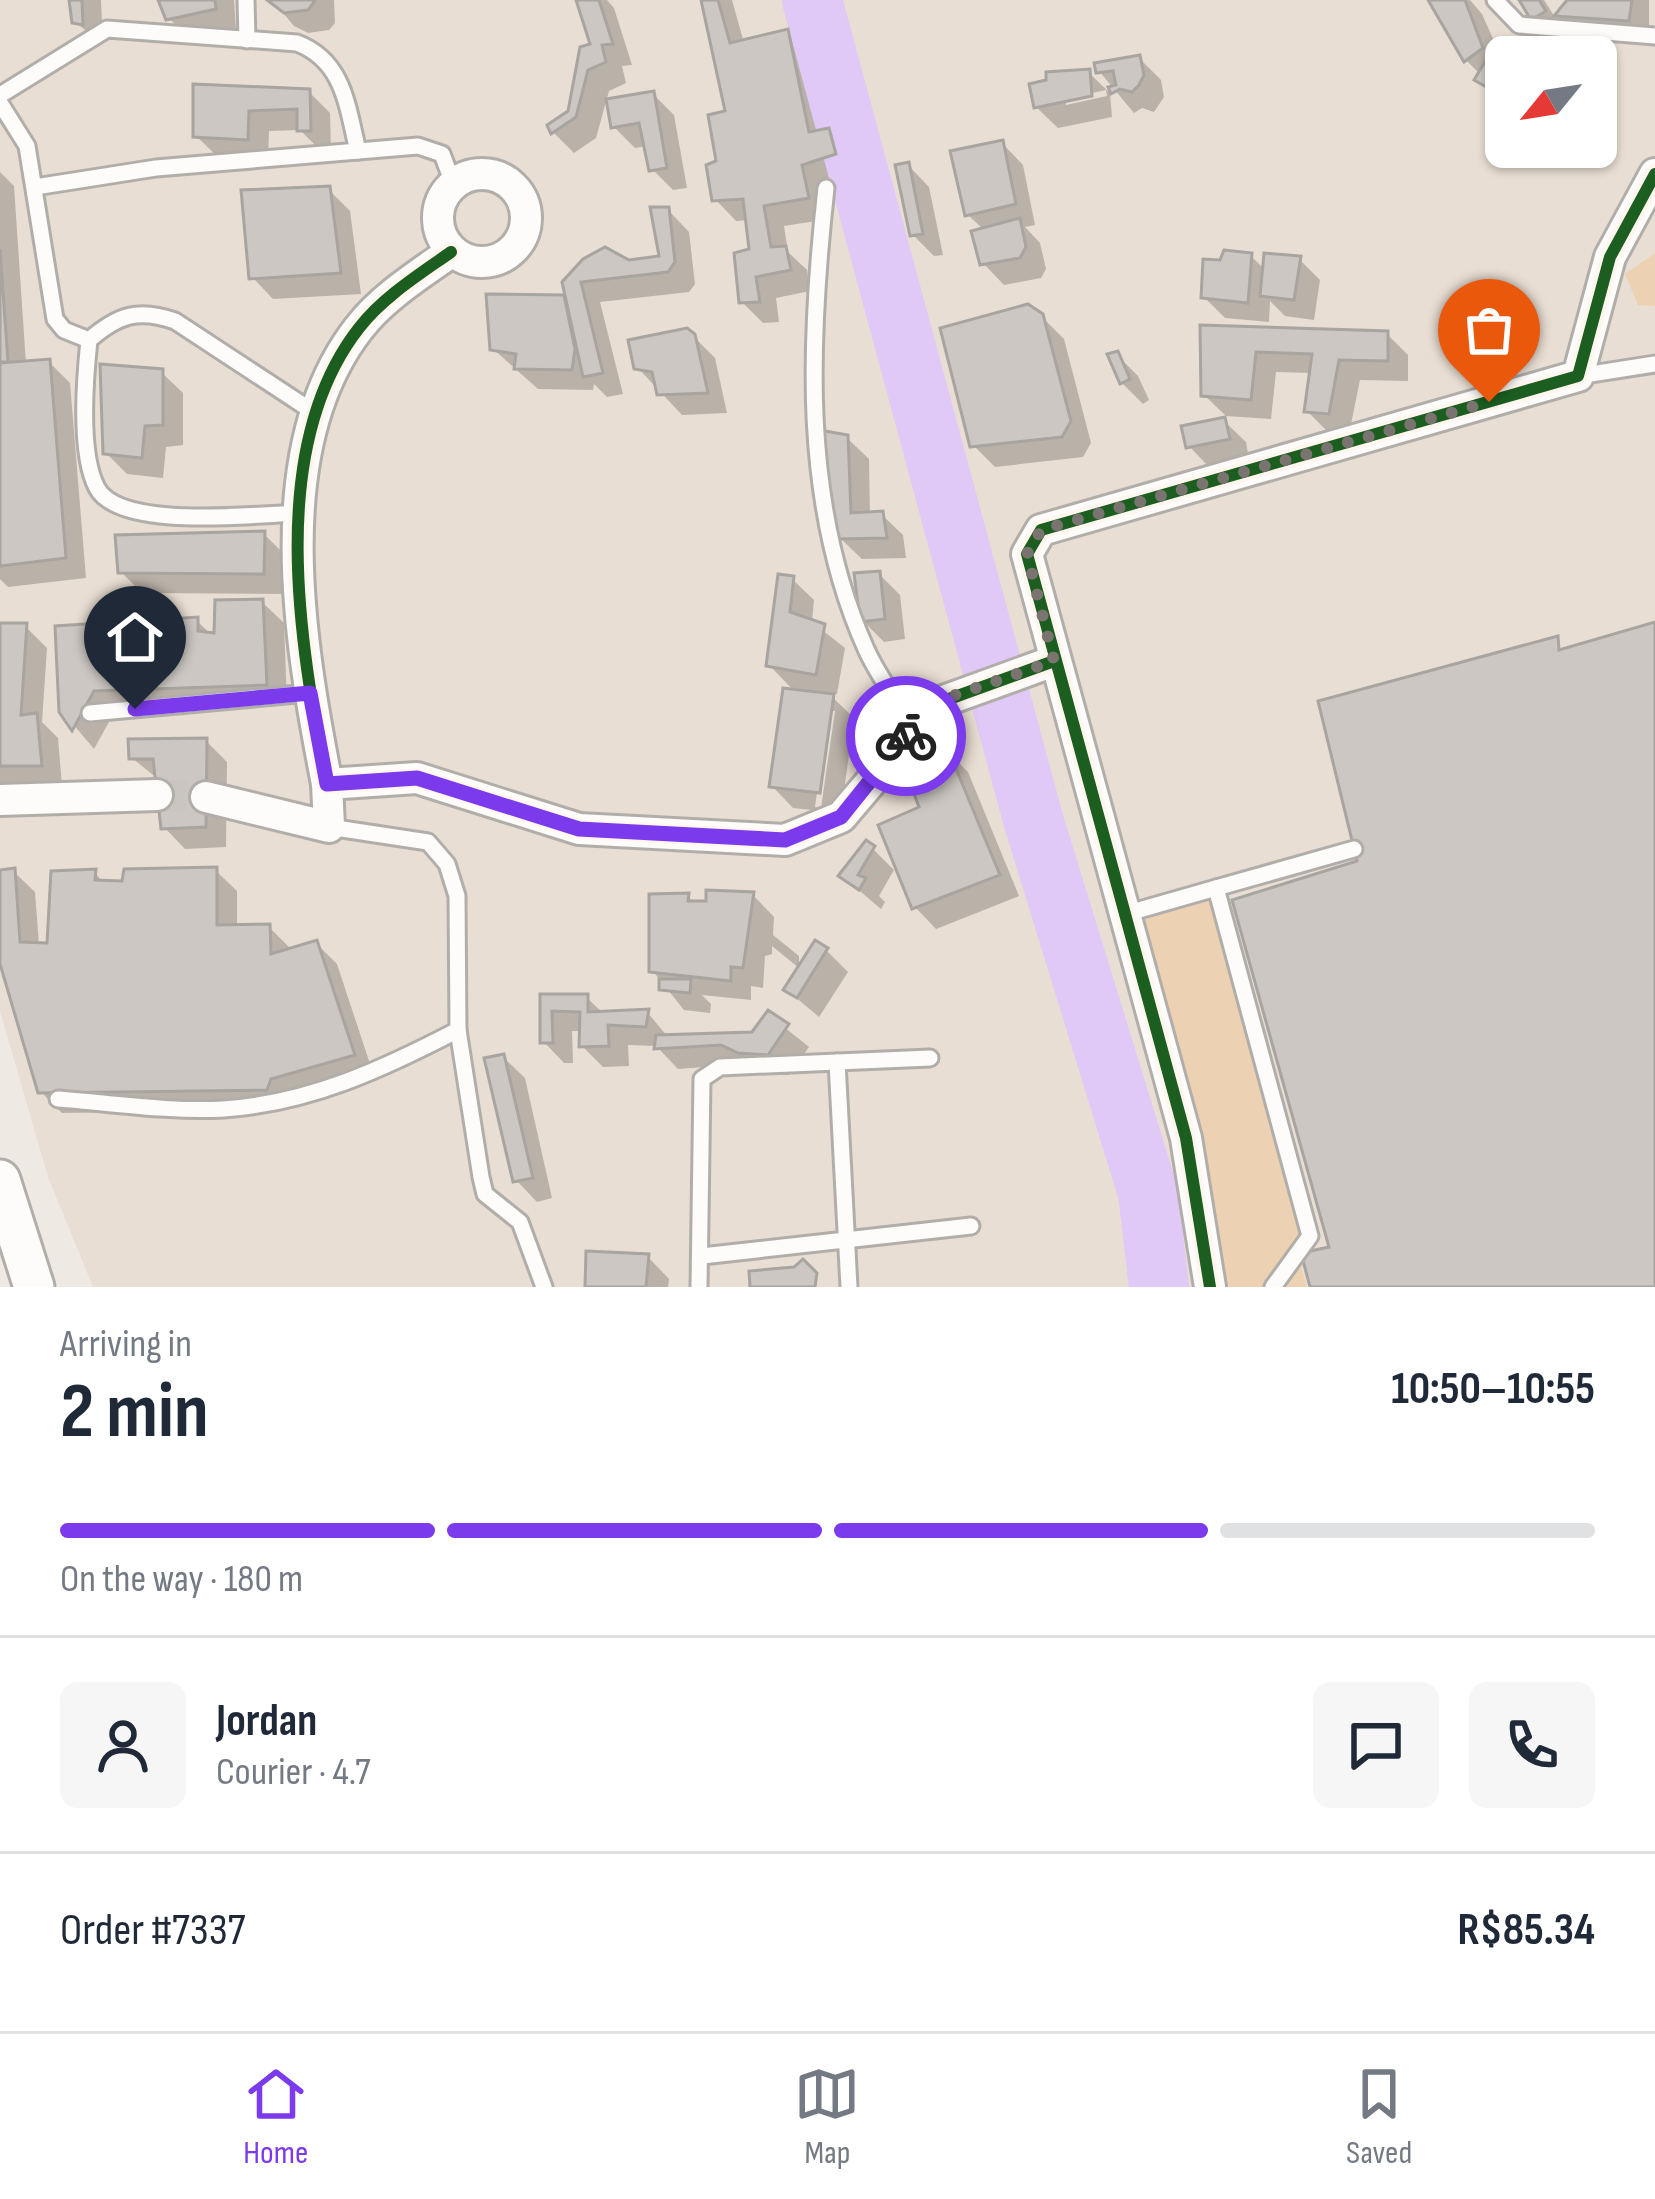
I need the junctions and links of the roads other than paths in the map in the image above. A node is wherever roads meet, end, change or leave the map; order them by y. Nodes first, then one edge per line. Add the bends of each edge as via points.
1 (246, 0) edge
2 (1496, 0) edge
3 (1655, 36) edge
4 (247, 40) junction
5 (0, 99) edge
6 (358, 151) junction
7 (1655, 174) edge
8 (454, 183) junction
9 (35, 187) junction
10 (826, 188) dead end
11 (451, 252) junction
12 (88, 340) junction
13 (1655, 364) edge
14 (1578, 376) junction
15 (312, 411) junction
16 (301, 513) junction
17 (1043, 664) junction
18 (310, 693) junction
19 (90, 713) dead end
20 (913, 728) junction
21 (327, 784) junction
22 (157, 795) tunnel mouth
23 (206, 797) tunnel mouth
24 (0, 800) edge
25 (329, 826) junction
26 (1354, 849) dead end
27 (1216, 888) junction
28 (1125, 914) junction
29 (458, 1030) junction
30 (930, 1058) dead end
31 (837, 1062) junction
32 (58, 1100) dead end
33 (0, 1180) edge
34 (971, 1226) dead end
35 (847, 1240) junction
36 (702, 1256) junction
37 (34, 1287) edge
38 (544, 1287) edge
39 (699, 1287) edge
40 (850, 1287) edge
41 (1210, 1287) edge
42 (1273, 1287) edge

1 - 4 lane
2 - 3 lane via 1519,25
4 - 5 lane via 107,29
4 - 6 lane via 319,52 344,89
5 - 9 lane via 27,146
6 - 8 lane via 432,149
6 - 9 lane
7 - 14 street via 1610,257
8 - 11 street via 440,204 438,229
8 - 11 street via 477,174 502,178 520,196 527,220 519,244 499,260 474,263
9 - 12 lane via 49,304 64,330
10 - 20 lane via 811,421 836,553 866,650
11 - 15 street via 362,323
12 - 15 lane via 125,314 175,320
12 - 16 lane via 90,466 106,500 155,515
13 - 14 lane
14 - 17 street via 1041,530 1027,554
15 - 16 street
16 - 18 street
17 - 20 street via 938,704
17 - 28 street
18 - 19 lane
18 - 21 street
20 - 21 street via 841,817 785,840 579,829 417,778
21 - 25 street
22 - 24 street
23 - 25 street
25 - 29 lane via 428,842 447,864 458,896
26 - 27 lane
27 - 28 lane
27 - 42 lane via 1310,1236
28 - 41 street via 1186,1138
29 - 32 lane via 379,1072 266,1105
29 - 38 lane via 485,1194 520,1222
30 - 31 lane
31 - 35 lane
31 - 36 lane via 720,1067 702,1079
33 - 37 street
34 - 35 lane
35 - 36 lane
35 - 40 lane
36 - 39 lane

